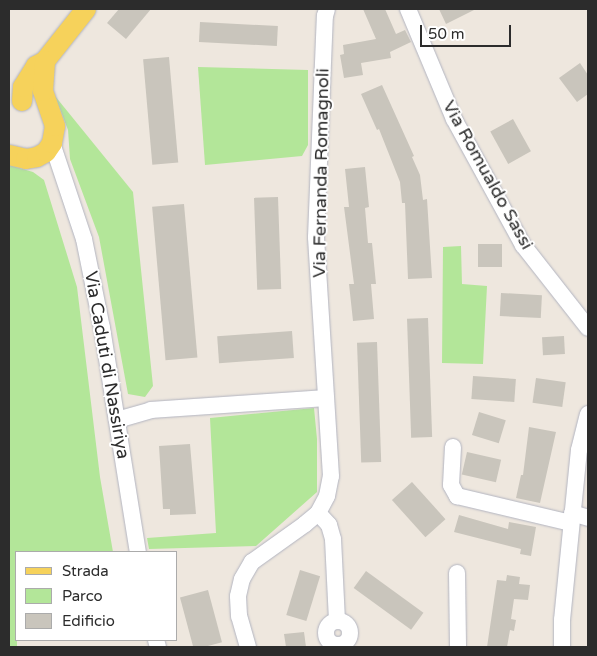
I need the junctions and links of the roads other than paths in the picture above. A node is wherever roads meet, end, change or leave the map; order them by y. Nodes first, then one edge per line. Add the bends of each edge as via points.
1 (86, 9) edge
2 (327, 9) edge
3 (408, 9) edge
4 (45, 61) junction
5 (15, 105) edge
6 (48, 110) junction
7 (52, 143) junction
8 (11, 154) edge
9 (37, 157) junction
10 (63, 180) junction
11 (588, 328) edge
12 (326, 398) junction
13 (588, 414) edge
14 (117, 420) junction
15 (453, 447) dead end
16 (318, 513) junction
17 (572, 518) junction
18 (588, 518) edge
19 (138, 551) edge
20 (457, 572) dead end
21 (337, 621) dead end
22 (248, 647) edge
23 (458, 647) edge
24 (562, 647) edge

1 - 4 main road
2 - 12 street, Via Fernanda Romagnoli via 324,16 316,238
3 - 11 street, Via Romualdo Sassi via 454,119 523,245
4 - 5 main road via 36,66
4 - 6 main road via 43,91
5 - 6 main road via 40,104
6 - 7 main road via 55,126
7 - 9 main road
7 - 10 street, Via Caduti di Nassiriya
8 - 9 main road via 26,159
9 - 10 street, Via Caduti di Nassiriya
10 - 14 street, Via Caduti di Nassiriya via 84,239
12 - 14 street via 151,410
12 - 16 street, Via Fernanda Romagnoli via 331,476 327,496
13 - 17 street via 579,450
14 - 19 street, Via Caduti di Nassiriya
15 - 17 street via 451,484 457,496
16 - 21 street via 329,525 333,539
16 - 22 street, Via Fernanda Romagnoli via 252,562 242,579 238,596 239,616
17 - 18 street
17 - 24 street
20 - 23 street

